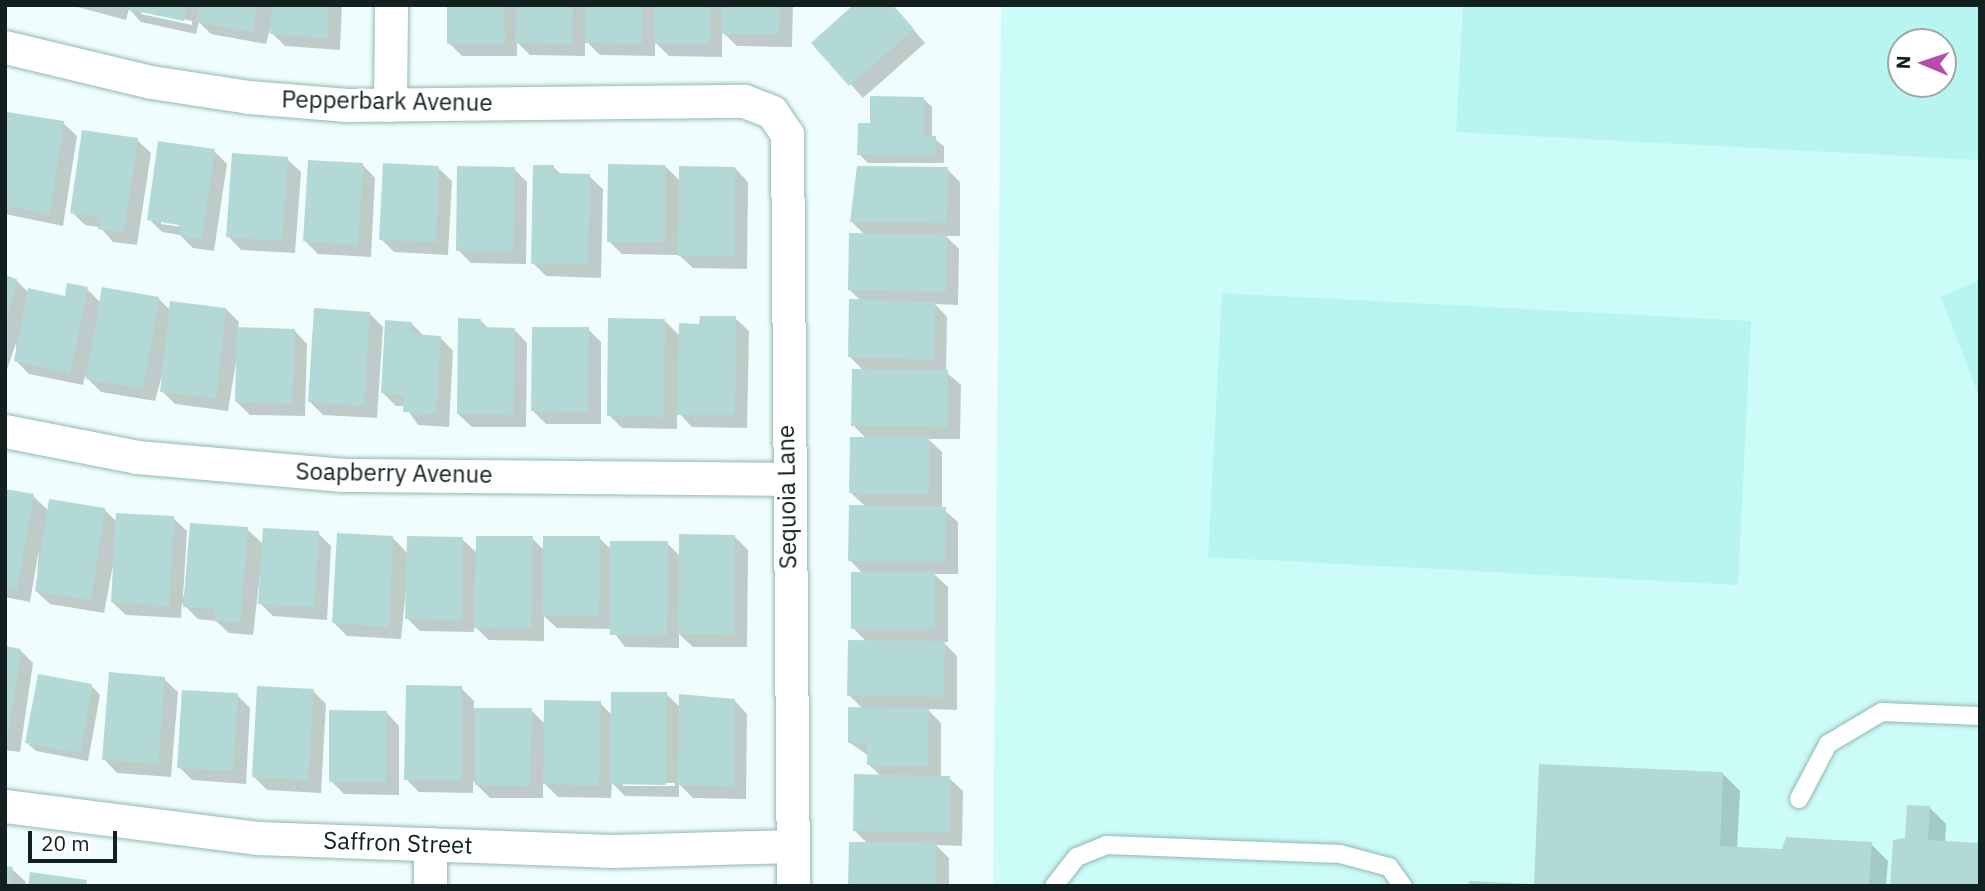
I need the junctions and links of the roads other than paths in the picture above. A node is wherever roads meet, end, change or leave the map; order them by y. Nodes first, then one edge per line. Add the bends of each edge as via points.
1 (391, 5) edge
2 (5, 47) edge
3 (390, 105) junction
4 (772, 112) joint
5 (5, 431) edge
6 (786, 479) junction
7 (1980, 716) edge
8 (1799, 799) dead end
9 (5, 806) edge
10 (430, 844) junction
11 (792, 846) junction
12 (430, 886) edge
13 (793, 886) edge
14 (1055, 886) edge
15 (1403, 886) edge

1 - 3 street
2 - 3 street, Pepperbark Avenue via 163,84 249,97
3 - 4 street, Pepperbark Avenue via 744,102
4 - 6 street, Sequoia Lane via 787,134
5 - 6 street, Soapberry Avenue via 137,457 343,474
6 - 11 street, Sequoia Lane
7 - 8 lane via 1882,712 1828,744
9 - 10 street, Saffron Street via 258,838
10 - 11 street, Saffron Street via 613,851
10 - 12 street
11 - 13 street, Sequoia Lane
14 - 15 lane via 1077,857 1106,845 1340,854 1389,867

